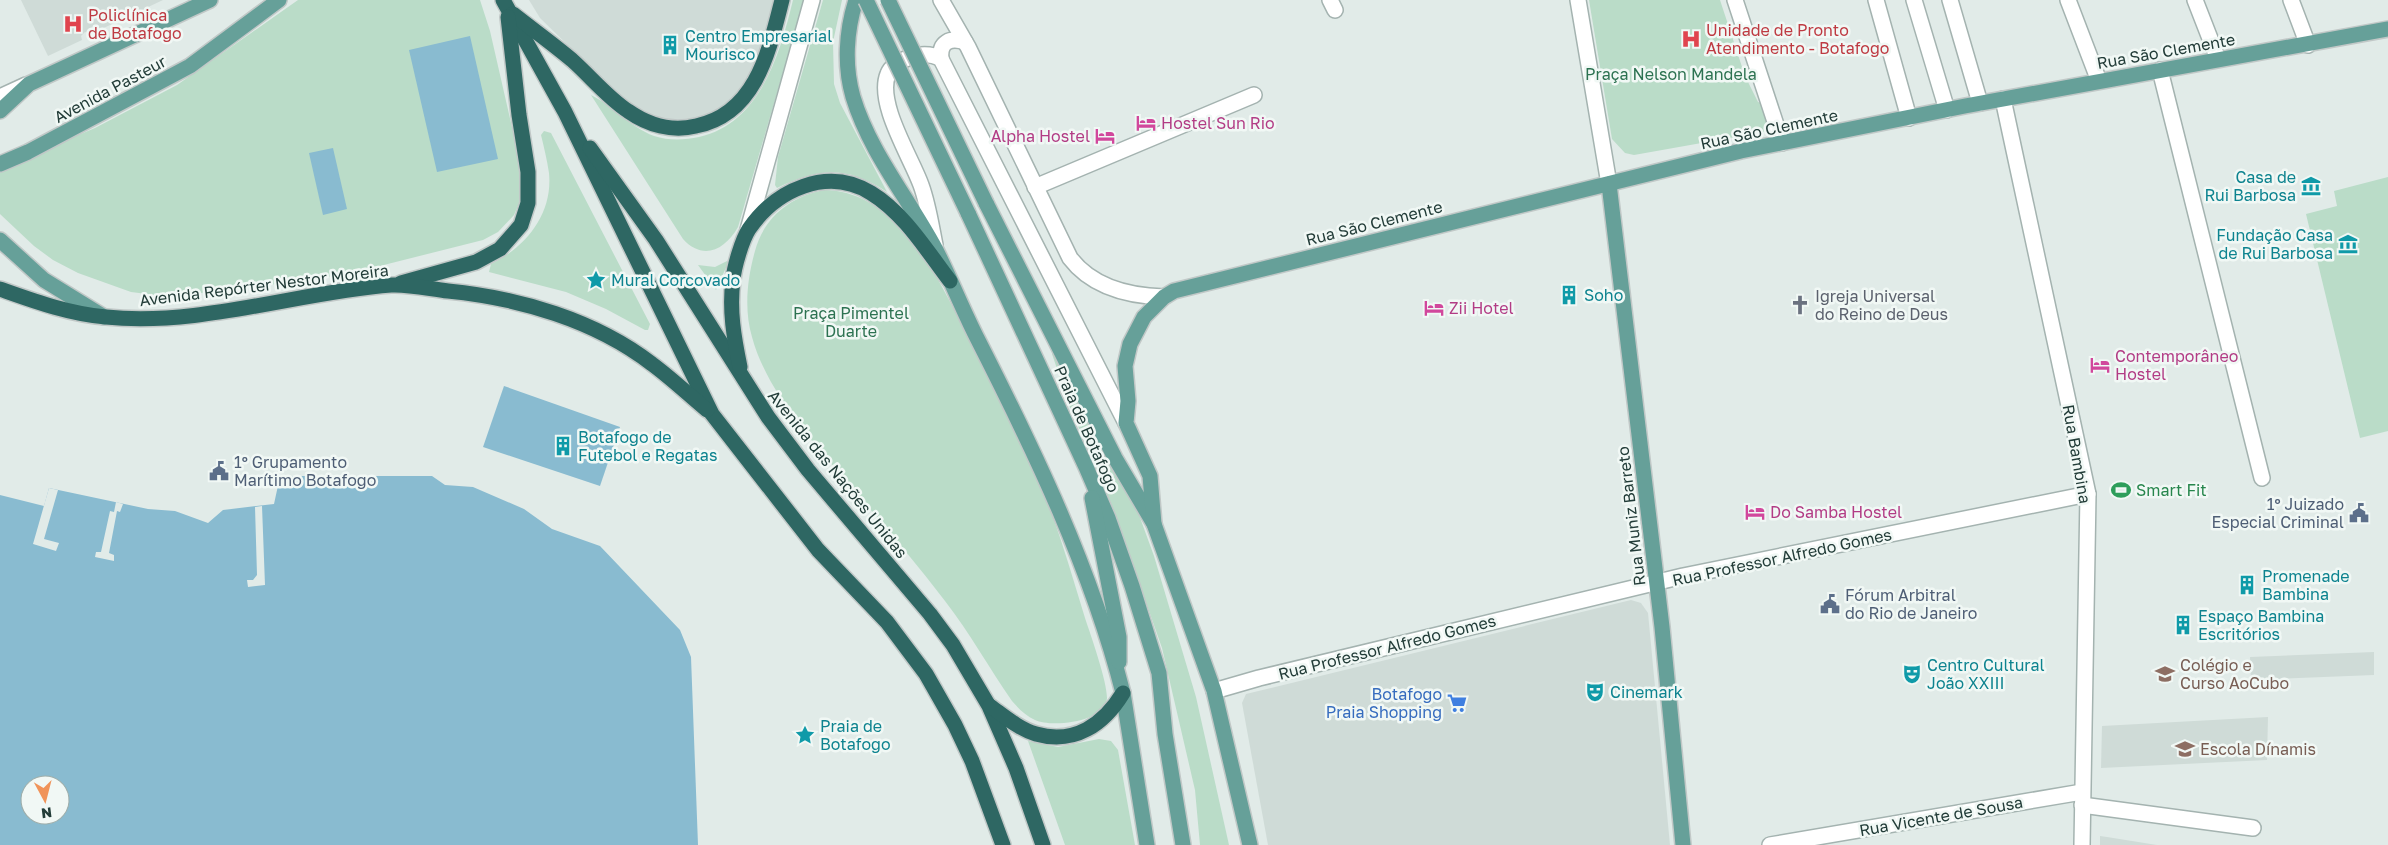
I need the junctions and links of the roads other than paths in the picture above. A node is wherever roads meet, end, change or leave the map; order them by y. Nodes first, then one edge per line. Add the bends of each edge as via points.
1 (210, 0) edge
2 (279, 0) edge
3 (782, 0) edge
4 (812, 0) edge
5 (856, 0) edge
6 (866, 0) edge
7 (888, 0) edge
8 (941, 0) edge
9 (1578, 0) edge
10 (1735, 0) edge
11 (1876, 0) edge
12 (1914, 0) edge
13 (1950, 0) edge
14 (2068, 0) edge
15 (2195, 0) edge
16 (2291, 0) edge
17 (505, 5) edge
18 (2388, 29) edge
19 (965, 42) junction
20 (2308, 45) junction
21 (941, 59) junction
22 (2218, 59) junction
23 (2160, 70) junction
24 (2099, 81) junction
25 (28, 84) junction
26 (1254, 95) dead end
27 (0, 96) edge
28 (2002, 99) junction
29 (1980, 103) junction
30 (1947, 110) junction
31 (0, 111) edge
32 (565, 112) junction
33 (1909, 118) junction
34 (1782, 144) junction
35 (0, 164) edge
36 (1609, 184) junction
37 (1035, 187) junction
38 (748, 230) junction
39 (0, 240) edge
40 (936, 250) junction
41 (1070, 258) junction
42 (1046, 266) junction
43 (950, 281) junction
44 (393, 285) junction
45 (0, 288) edge
46 (1164, 296) junction
47 (104, 317) junction
48 (742, 378) junction
49 (712, 414) junction
50 (1126, 423) junction
51 (1086, 467) junction
52 (2262, 478) dead end
53 (2088, 494) junction
54 (1154, 524) junction
55 (1656, 584) junction
56 (1118, 673) junction
57 (1214, 691) junction
58 (1123, 693) junction
59 (990, 706) junction
60 (2082, 798) junction
61 (2253, 828) dead end
62 (1003, 845) edge
63 (1042, 845) edge
64 (1147, 845) edge
65 (1182, 845) edge
66 (1250, 845) edge
67 (1683, 845) edge
68 (1770, 845) edge
69 (2082, 845) edge

1 - 25 main road
2 - 35 main road, Avenida Pasteur via 190,66
3 - 17 highway via 760,72 743,100 716,120 677,129 655,124 627,111
4 - 38 street
5 - 40 main road via 848,48 848,74 853,96 881,160
6 - 51 main road, Praia de Botafogo, bridge
7 - 54 main road, Praia de Botafogo, bridge via 1115,458
8 - 19 street
9 - 36 street
10 - 34 street
11 - 33 street
12 - 30 street
13 - 29 street
14 - 24 street
15 - 22 street
16 - 20 street
17 - 32 highway, Avenida das Nações Unidas
17 - 44 highway via 528,172 528,203 521,225 500,249 476,262
18 - 20 main road, Rua São Clemente
19 - 21 street via 944,43
19 - 37 street
20 - 22 main road, Rua São Clemente
21 - 40 street via 935,55 920,55 897,63 888,73 885,92 921,186
21 - 42 street, Praia de Botafogo
22 - 23 main road, Rua São Clemente
23 - 24 main road, Rua São Clemente
23 - 52 street
24 - 28 main road, Rua São Clemente
25 - 27 street
25 - 31 main road
26 - 37 street
28 - 29 main road, Rua São Clemente
28 - 53 street, Rua Bambina
29 - 30 main road, Rua São Clemente
30 - 33 main road, Rua São Clemente
32 - 48 highway, Avenida das Nações Unidas via 656,240
32 - 49 highway, Avenida das Nações Unidas
33 - 34 main road, Rua São Clemente
34 - 36 main road, Rua São Clemente
36 - 46 main road, Rua São Clemente via 1206,282
36 - 55 main road, Rua Muniz Barreto
37 - 41 street
38 - 43 highway via 767,209 801,186 825,181 849,184 872,193 889,208 909,228
38 - 48 highway via 733,278 730,303
39 - 47 main road via 44,280
40 - 43 main road
41 - 42 street via 1072,269 1066,280 1056,279
41 - 46 street via 1104,286 1136,294
42 - 50 street, Praia de Botafogo
43 - 56 main road via 1046,480 1084,572
44 - 47 highway, Avenida Repórter Nestor Moreira via 167,317
44 - 49 highway, Avenida Repórter Nestor Moreira via 488,295 561,316 608,336 651,363
45 - 47 highway, Avenida Repórter Nestor Moreira via 59,308
46 - 50 main road, Praia de Botafogo via 1139,325 1127,355
48 - 59 highway, Avenida das Nações Unidas via 808,470 930,614
49 - 62 highway, Avenida das Nações Unidas via 818,550 886,622 926,674 972,761
50 - 54 main road, Praia de Botafogo via 1150,476
51 - 56 main road via 1119,638
51 - 65 main road, Praia de Botafogo via 1108,518 1159,673
53 - 55 street, Rua Professor Alfredo Gomes
53 - 60 street, Rua Bambina
54 - 57 main road, Praia de Botafogo
55 - 57 street, Rua Professor Alfredo Gomes via 1583,599
55 - 67 main road, Rua Muniz Barreto
56 - 58 main road
57 - 66 main road, Praia de Botafogo
58 - 59 highway via 1099,723 1071,735 1036,734
58 - 64 main road
59 - 63 highway, Avenida das Nações Unidas via 1016,768
60 - 61 street, Rua Vicente de Sousa
60 - 68 street, Rua Vicente de Sousa
60 - 69 street, Rua Bambina

